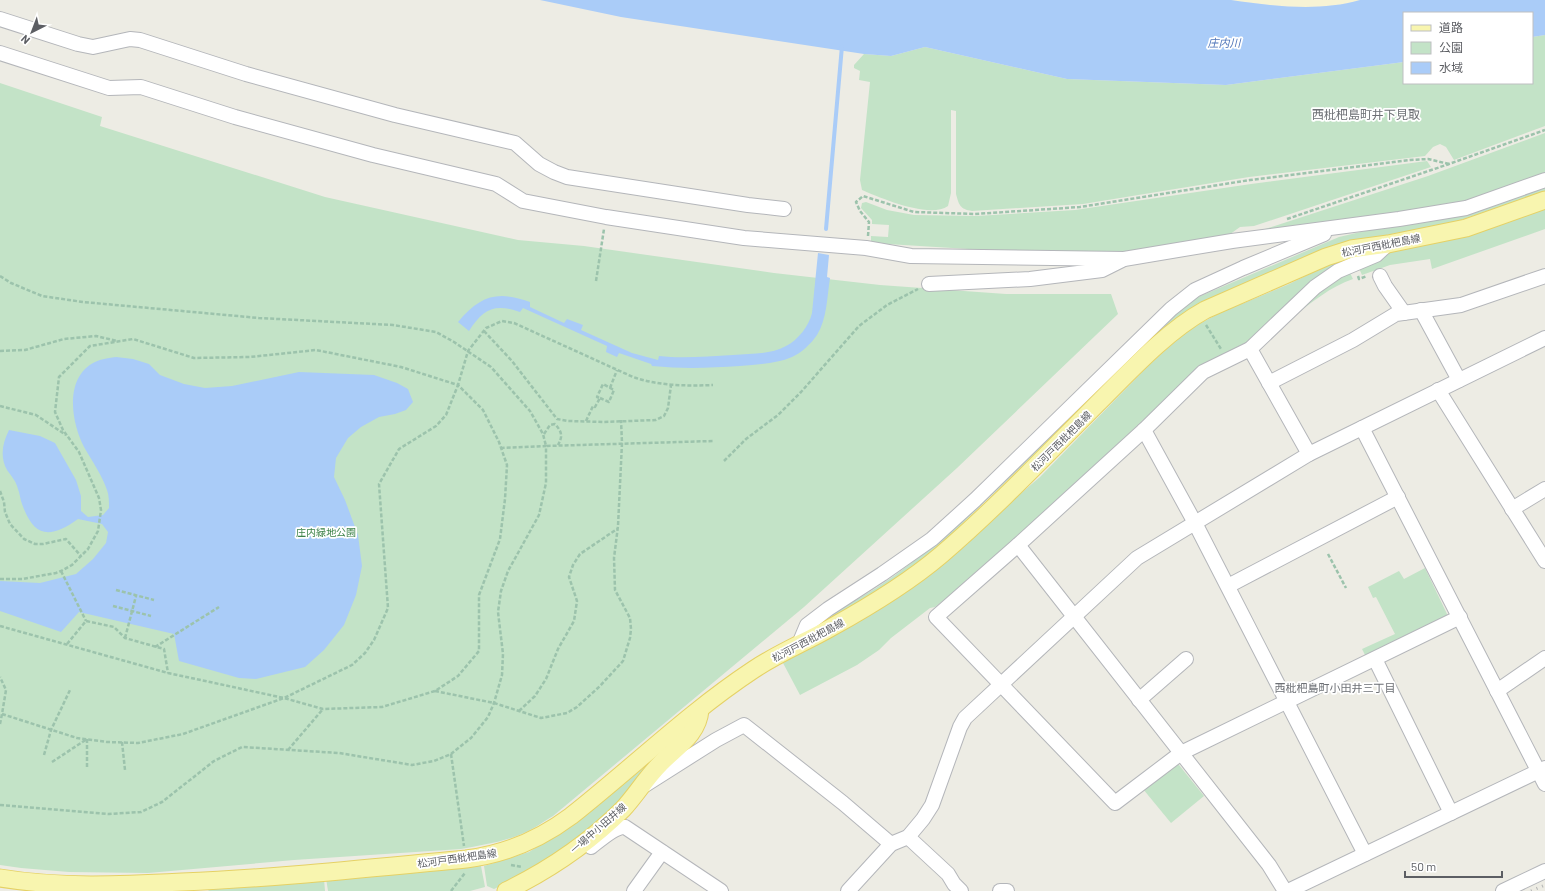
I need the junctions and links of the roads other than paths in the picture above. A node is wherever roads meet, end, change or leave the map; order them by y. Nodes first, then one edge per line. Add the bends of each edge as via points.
1 (0, 19) edge
2 (0, 53) edge
3 (1545, 180) edge
4 (1545, 200) edge
5 (784, 209) dead end
6 (1341, 227) junction
7 (1388, 244) junction
8 (1124, 259) junction
9 (1380, 276) dead end
10 (1545, 276) edge
11 (929, 284) road end
12 (1421, 310) junction
13 (1404, 313) junction
14 (1545, 338) edge
15 (1250, 349) junction
16 (1459, 380) junction
17 (1269, 384) junction
18 (1438, 390) junction
19 (1362, 428) junction
20 (1144, 430) junction
21 (1309, 454) junction
22 (1545, 489) edge
23 (1398, 497) junction
24 (1512, 509) junction
25 (1195, 523) junction
26 (1018, 545) junction
27 (1545, 561) edge
28 (1228, 586) junction
29 (1074, 617) junction
30 (1460, 617) junction
31 (799, 644) junction
32 (1545, 658) edge
33 (1186, 659) dead end
34 (1374, 659) junction
35 (1001, 685) junction
36 (1498, 692) junction
37 (1139, 700) junction
38 (1287, 701) junction
39 (700, 709) junction
40 (1181, 753) junction
41 (1542, 770) edge
42 (1545, 784) edge
43 (638, 790) junction
44 (1451, 812) junction
45 (908, 837) junction
46 (890, 844) junction
47 (662, 852) junction
48 (1365, 854) junction
49 (557, 863) junction
50 (1545, 871) edge
51 (0, 878) edge
52 (946, 885) edge
53 (91, 888) edge
54 (506, 891) edge
55 (634, 891) edge
56 (721, 891) edge
57 (848, 891) edge
58 (961, 891) edge
59 (1000, 891) edge
60 (1007, 891) edge
61 (1286, 891) edge
62 (1503, 891) edge

1 - 5 street via 92,47 130,39 140,40 246,74 365,107 515,143 539,164 567,177
2 - 8 street via 109,88 141,87 373,156 496,184 523,201 606,217 744,238 866,248 911,256
3 - 6 street via 1466,208
4 - 7 main road, 松河戸西枇杷島線 via 1466,228
6 - 8 street
6 - 31 street via 1243,268 1195,290 1183,299 932,539 807,625
7 - 15 street via 1376,255 1338,271 1315,287
7 - 31 main road, 松河戸西枇杷島線 via 1351,249 1326,257 1205,310 1188,320 1118,383 1026,476 940,556 910,580 864,609
8 - 11 street via 1102,270 1030,279
9 - 13 street
10 - 12 street via 1461,305
12 - 13 street
12 - 16 street
13 - 17 street via 1396,314 1353,340
14 - 16 street
15 - 17 street
15 - 20 street via 1203,372
16 - 18 street
17 - 21 street
18 - 19 street
18 - 24 street
19 - 21 street
19 - 23 street
20 - 25 street
20 - 26 street
21 - 25 street
22 - 24 street
23 - 28 street
23 - 30 street
24 - 27 street
25 - 28 street
25 - 29 street via 1138,558
26 - 29 street
26 - 35 street via 936,617
28 - 38 street
29 - 35 street
29 - 37 street
30 - 34 street
30 - 36 street
31 - 39 main road, 松河戸西枇杷島線 via 755,669
32 - 36 street
33 - 37 street
34 - 38 street
34 - 44 street
35 - 40 street via 1115,803
35 - 45 street via 965,718 932,805
36 - 41 street
37 - 40 street
38 - 40 street
38 - 48 street
39 - 43 main road, 一場中小田井線 via 699,720 689,737 659,765
39 - 53 main road, 松河戸西枇杷島線 via 557,827 530,842 504,851 466,859 312,873
40 - 61 street via 1269,865
41 - 42 street
41 - 44 street
43 - 46 street via 744,725 843,803
43 - 49 main road, 一場中小田井線 via 623,809
44 - 48 street
45 - 46 street
45 - 52 street via 948,874
46 - 57 street
47 - 49 street via 625,827 621,827 564,866
47 - 55 street
47 - 56 street
48 - 61 street
49 - 54 main road, 一場中小田井線
50 - 62 street
51 - 53 main road, 松河戸西枇杷島線
52 - 58 street
59 - 60 street

